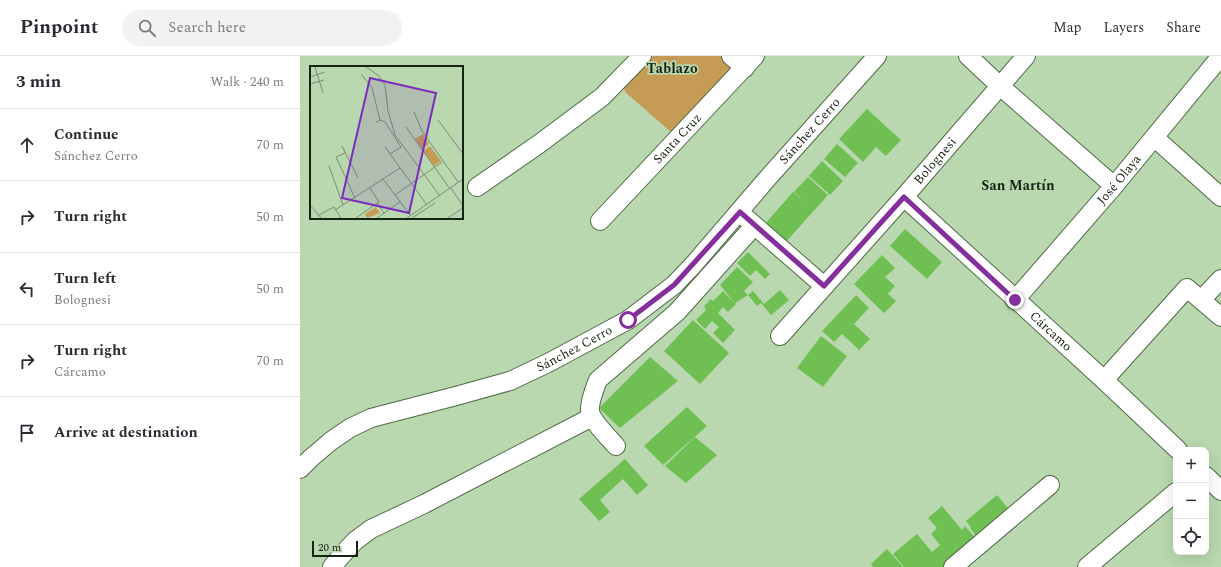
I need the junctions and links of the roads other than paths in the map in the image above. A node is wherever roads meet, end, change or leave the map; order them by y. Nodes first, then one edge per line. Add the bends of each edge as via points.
1 (642, 56) edge
2 (731, 56) edge
3 (876, 56) edge
4 (968, 56) edge
5 (1026, 56) edge
6 (1221, 56) edge
7 (750, 62) edge
8 (1000, 86) junction
9 (1155, 138) junction
10 (1114, 186) junction
11 (477, 187) dead end
12 (904, 197) junction
13 (1221, 197) edge
14 (740, 212) junction
15 (600, 221) dead end
16 (754, 226) junction
17 (1221, 279) edge
18 (824, 286) junction
19 (1015, 300) junction
20 (1201, 300) junction
21 (1221, 317) edge
22 (780, 336) dead end
23 (1104, 380) junction
24 (592, 417) junction
25 (616, 446) dead end
26 (1175, 447) edge
27 (300, 470) edge
28 (1209, 479) edge
29 (1050, 485) dead end
30 (1221, 491) edge
31 (1173, 495) edge
32 (332, 567) edge
33 (953, 567) edge
34 (1087, 567) edge

1 - 11 street via 602,97
2 - 7 street
3 - 14 street, Sánchez Cerro
4 - 8 street
5 - 8 street, Bolognesi
6 - 9 street, José Olaya
7 - 15 street, Santa Cruz
8 - 10 street
8 - 12 street, Bolognesi
9 - 10 street, José Olaya
9 - 13 street
10 - 19 street, José Olaya
12 - 18 street, Bolognesi
12 - 19 street, Cárcamo
14 - 16 street
14 - 27 street, Sánchez Cerro via 674,285 628,320 555,360 510,381 371,418 331,441
16 - 18 street
16 - 24 street via 677,312 598,380 590,410
17 - 20 street
18 - 22 street, Bolognesi
19 - 23 street, Cárcamo
20 - 21 street
20 - 23 street via 1187,288
23 - 26 street, Cárcamo
24 - 25 street
24 - 32 street via 371,529 355,541
28 - 30 street
29 - 33 street
31 - 34 street

